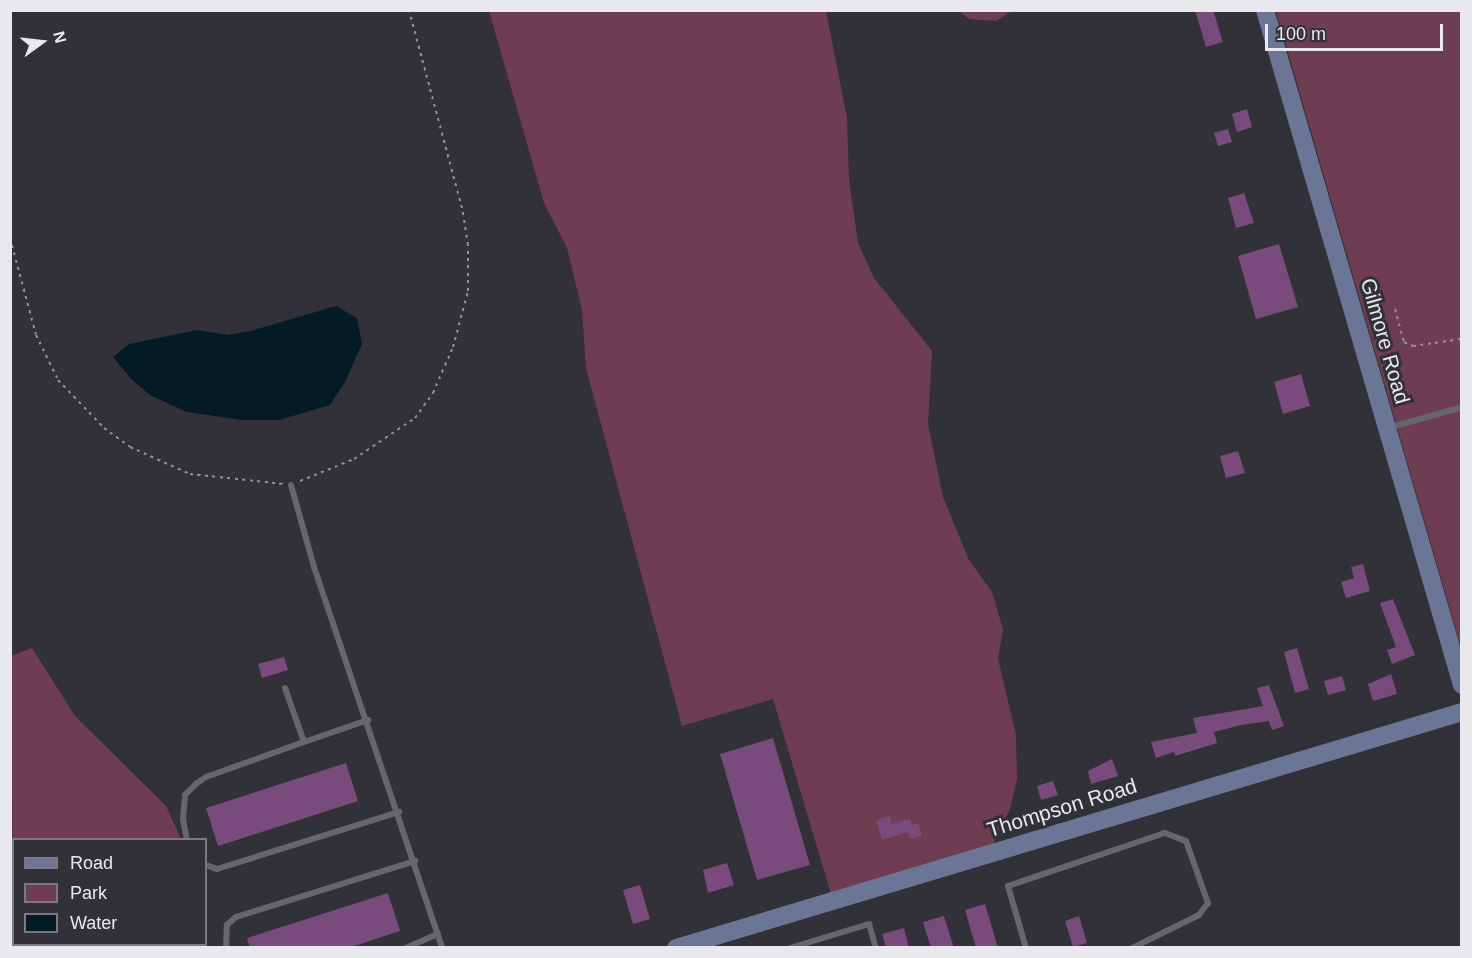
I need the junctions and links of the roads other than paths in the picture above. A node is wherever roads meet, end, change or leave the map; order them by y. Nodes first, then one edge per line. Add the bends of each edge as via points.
1 (1266, 10) edge
2 (1461, 407) edge
3 (1387, 428) junction
4 (291, 485) road end
5 (1461, 685) edge
6 (285, 688) dead end
7 (1461, 712) edge
8 (368, 720) junction
9 (304, 742) junction
10 (399, 812) junction
11 (187, 838) edge
12 (415, 861) junction
13 (207, 865) edge
14 (438, 934) junction
15 (226, 948) edge
16 (406, 948) edge
17 (442, 948) edge
18 (676, 948) edge
19 (790, 948) edge
20 (876, 948) edge
21 (1026, 948) edge
22 (1132, 948) edge

1 - 3 main road, Gilmore Road
2 - 3 lane
3 - 5 main road, Gilmore Road
4 - 8 lane via 314,567
6 - 9 lane
7 - 18 main road, Thompson Road
8 - 9 lane
8 - 10 lane
9 - 11 lane via 196,784 185,795
10 - 12 lane
10 - 13 lane via 217,869
12 - 14 lane
12 - 15 lane via 236,917 227,925
14 - 16 lane
14 - 17 lane
19 - 20 lane via 869,924
21 - 22 lane via 1008,886 1165,833 1186,842 1208,903 1199,915

